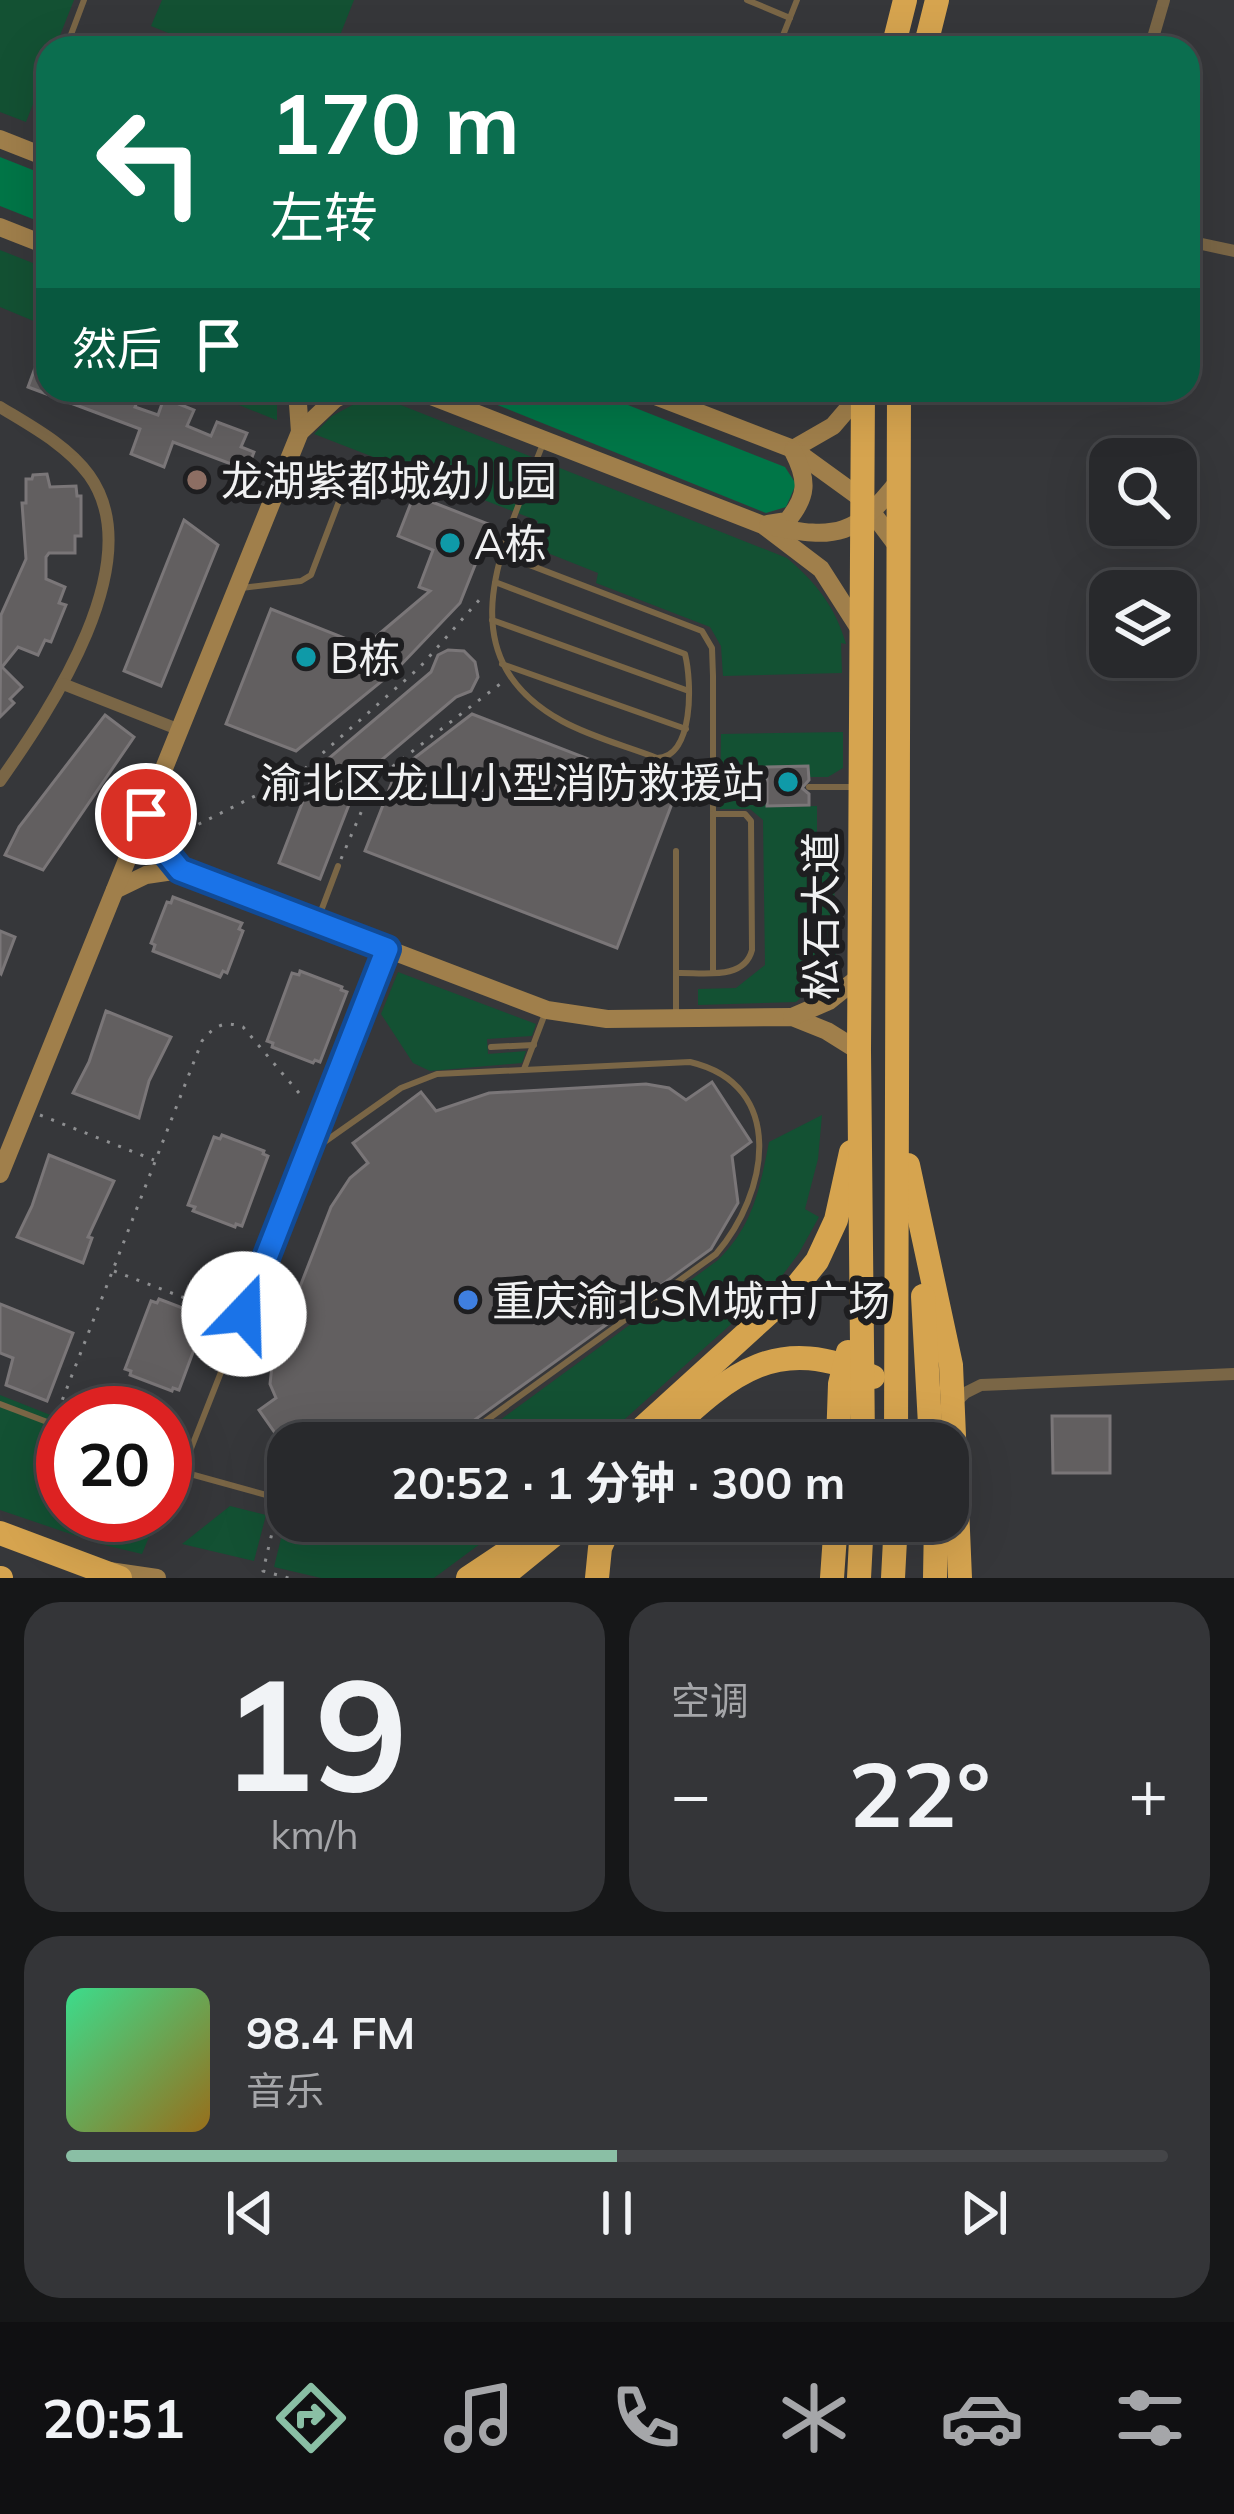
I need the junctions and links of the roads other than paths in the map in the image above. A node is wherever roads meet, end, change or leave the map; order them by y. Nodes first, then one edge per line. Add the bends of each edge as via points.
1 (84, 0) edge
2 (747, 0) edge
3 (797, 0) edge
4 (905, 0) edge
5 (937, 0) edge
6 (1164, 0) edge
7 (790, 19) junction
8 (70, 36) edge
9 (783, 36) edge
10 (895, 36) edge
11 (928, 36) edge
12 (1154, 36) edge
13 (0, 139) edge
14 (36, 153) edge
15 (0, 227) edge
16 (36, 241) edge
17 (1200, 244) edge
18 (1234, 251) edge
19 (298, 402) edge
20 (333, 402) edge
21 (447, 402) edge
22 (671, 402) edge
23 (853, 402) edge
24 (863, 402) edge
25 (899, 402) edge
26 (0, 407) edge
27 (300, 433) junction
28 (544, 440) junction
29 (793, 449) junction
30 (901, 478) junction
31 (346, 483) dead end
32 (866, 511) junction
33 (763, 525) junction
34 (902, 552) junction
35 (501, 554) junction
36 (495, 583) junction
37 (237, 588) junction
38 (492, 620) junction
39 (860, 630) junction
40 (499, 663) junction
41 (63, 684) junction
42 (687, 690) junction
43 (686, 729) junction
44 (180, 730) junction
45 (0, 781) edge
46 (809, 787) dead end
47 (860, 787) junction
48 (146, 814) junction
49 (713, 814) junction
50 (676, 850) dead end
51 (338, 866) road end
52 (180, 870) junction
53 (115, 890) junction
54 (317, 922) junction
55 (387, 949) junction
56 (713, 972) junction
57 (676, 973) junction
58 (859, 977) junction
59 (547, 1010) junction
60 (792, 1017) junction
61 (676, 1018) junction
62 (534, 1045) junction
63 (491, 1047) dead end
64 (859, 1051) junction
65 (524, 1070) junction
66 (860, 1097) junction
67 (896, 1097) junction
68 (306, 1155) junction
69 (0, 1174) edge
70 (912, 1184) junction
71 (864, 1292) junction
72 (951, 1365) junction
73 (1234, 1374) edge
74 (980, 1385) junction
75 (0, 1404) edge
76 (951, 1409) junction
77 (36, 1418) edge
78 (484, 1422) edge
79 (649, 1422) edge
80 (679, 1422) edge
81 (839, 1422) edge
82 (862, 1422) edge
83 (896, 1422) edge
84 (907, 1422) edge
85 (931, 1422) edge
86 (192, 1446) edge
87 (192, 1477) edge
88 (267, 1496) edge
89 (0, 1533) edge
90 (517, 1542) edge
91 (545, 1542) edge
92 (603, 1542) edge
93 (833, 1542) edge
94 (861, 1542) edge
95 (895, 1542) edge
96 (922, 1542) edge
97 (936, 1542) edge
98 (94, 1569) junction
99 (120, 1578) edge
100 (157, 1578) edge
101 (468, 1578) edge
102 (494, 1578) edge
103 (597, 1578) edge
104 (832, 1578) edge
105 (859, 1578) edge
106 (893, 1578) edge
107 (920, 1578) edge
108 (935, 1578) edge
109 (960, 1578) edge

1 - 8 lane
2 - 7 lane
3 - 7 lane
4 - 10 highway
5 - 11 highway
6 - 12 street
7 - 9 lane
13 - 14 street
15 - 16 street
17 - 18 street
19 - 27 street
20 - 27 street
21 - 28 street
22 - 29 street
23 - 29 street via 833,427
24 - 32 highway, 松石大道
25 - 30 highway, 松石大道
26 - 41 street via 71,454 104,506 102,580
27 - 37 street
28 - 33 street
28 - 35 lane
29 - 32 street via 834,475
29 - 33 street via 805,474 804,500 787,521
30 - 32 street
30 - 34 highway, 松石大道
31 - 37 lane via 311,574
32 - 33 street via 819,536
32 - 34 street
32 - 39 highway, 松石大道
33 - 39 street via 820,569
34 - 67 highway, 松石大道
35 - 36 lane
35 - 49 lane via 709,638
36 - 38 lane
36 - 42 lane via 681,650
37 - 44 street
38 - 40 lane
38 - 42 lane
39 - 47 highway, 松石大道
40 - 43 lane
40 - 43 lane via 542,709 657,758 677,751
41 - 44 street
41 - 45 street
42 - 43 lane
44 - 48 street
46 - 47 lane
47 - 58 highway, 松石大道
48 - 52 street
48 - 53 street
49 - 56 lane
49 - 56 lane via 751,821 752,950 744,967
50 - 57 lane
51 - 54 lane
52 - 53 street
52 - 54 street
53 - 69 street
54 - 55 street
55 - 59 street
55 - 68 lane
56 - 57 lane
57 - 61 lane
58 - 60 street
58 - 64 highway, 松石大道
59 - 61 street
59 - 62 lane
60 - 61 street
60 - 64 street
62 - 63 lane
62 - 65 lane
64 - 66 highway, 松石大道
65 - 68 lane via 418,1078
65 - 78 lane via 690,1062 746,1092 760,1140 744,1214 716,1254
66 - 71 highway, 松石大道
66 - 79 highway via 836,1220 817,1261
67 - 70 highway
67 - 83 highway, 松石大道
68 - 86 lane
70 - 72 highway
70 - 85 highway
71 - 81 highway
71 - 82 highway, 松石大道
72 - 74 street
72 - 76 highway
73 - 74 street
74 - 76 street
75 - 77 lane
76 - 109 highway
80 - 84 highway via 758,1364 798,1355 873,1377
87 - 88 lane
89 - 98 highway
90 - 101 highway
91 - 102 highway
92 - 103 highway
93 - 104 highway
94 - 105 highway
95 - 106 highway
96 - 107 highway
97 - 108 highway
98 - 99 highway
98 - 100 street

